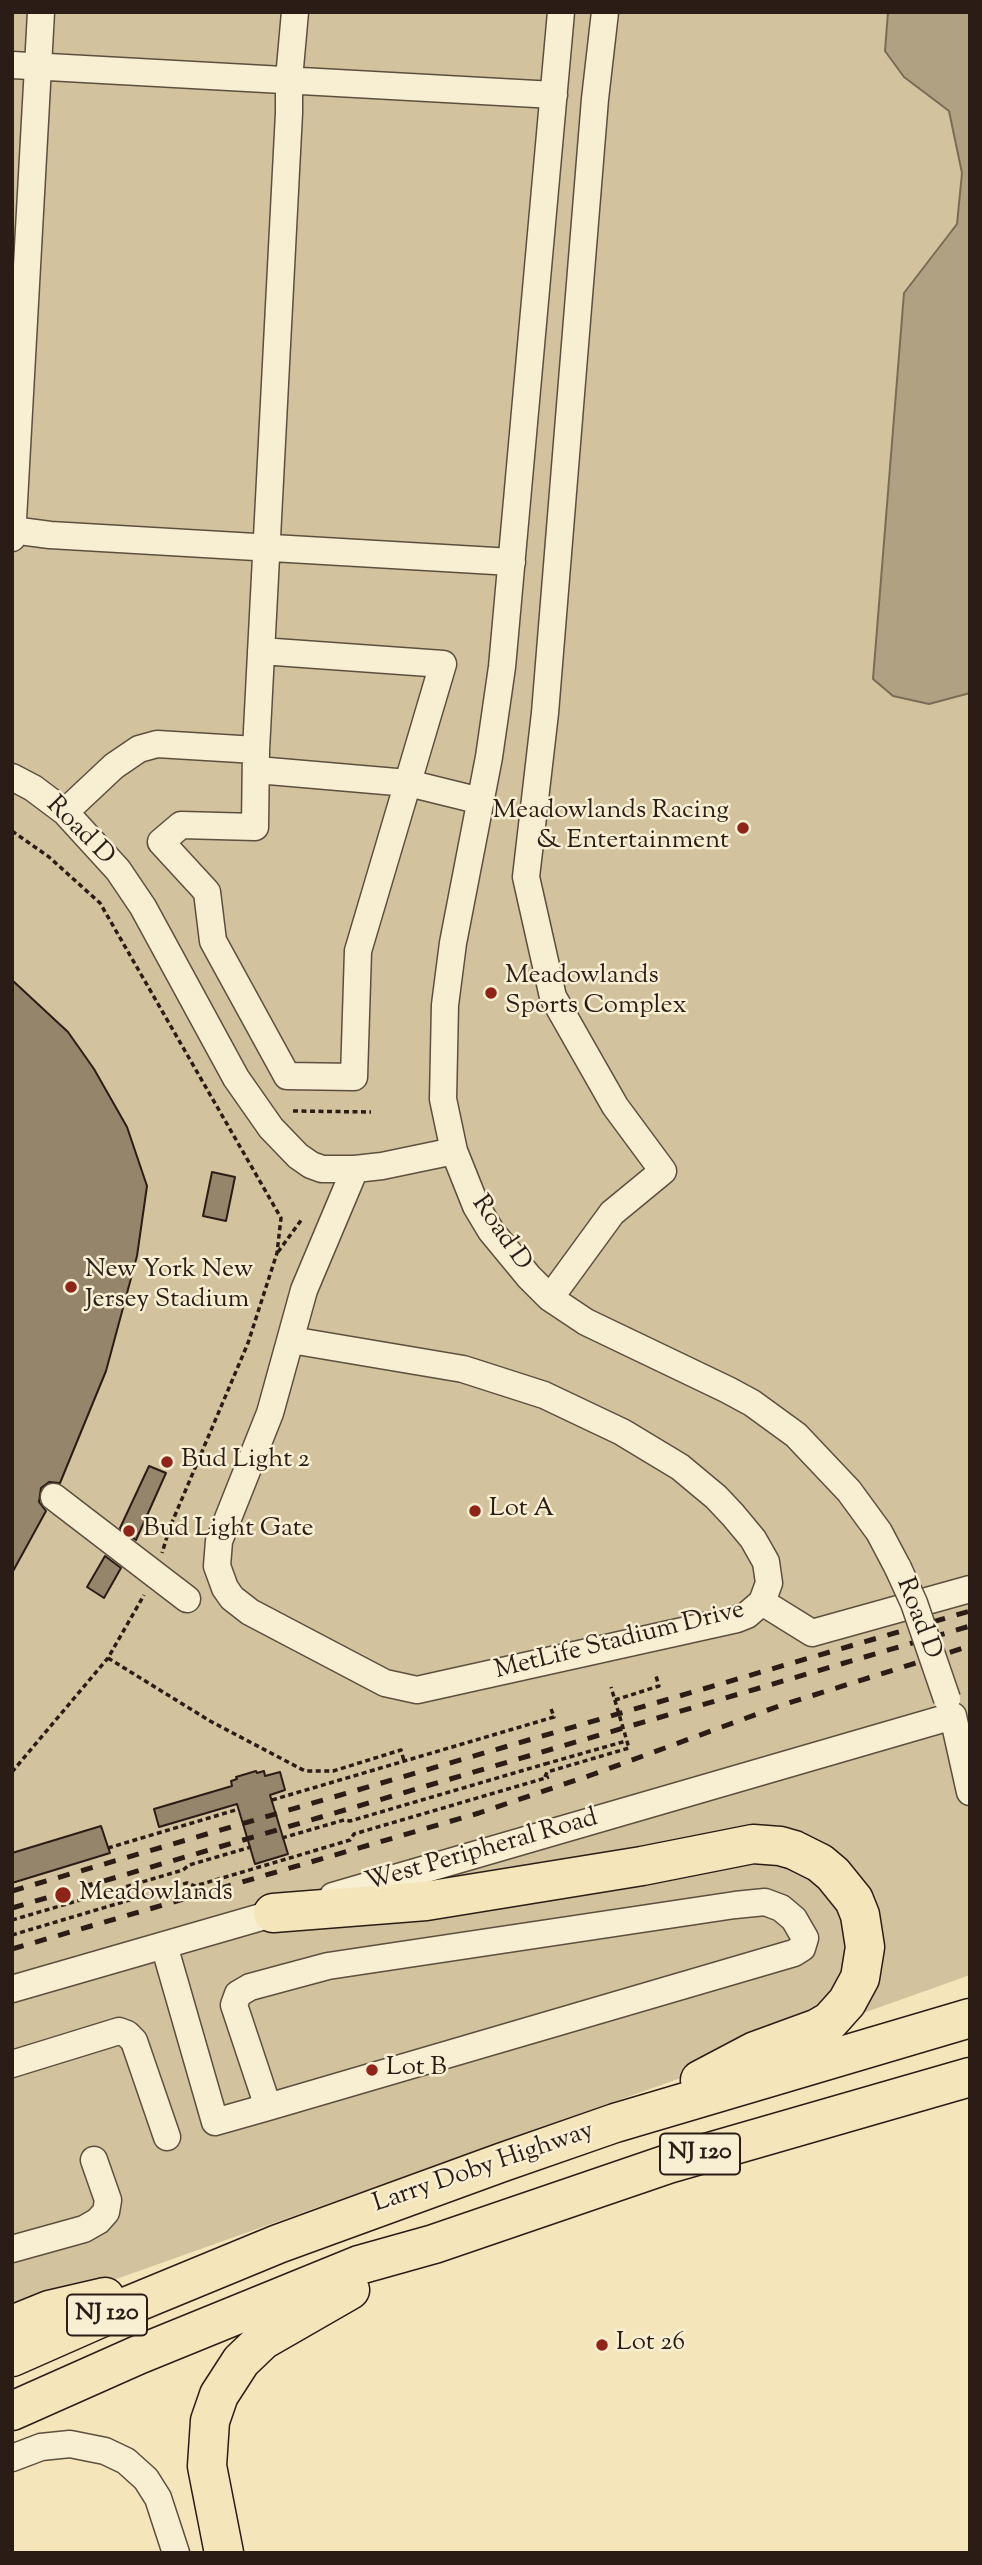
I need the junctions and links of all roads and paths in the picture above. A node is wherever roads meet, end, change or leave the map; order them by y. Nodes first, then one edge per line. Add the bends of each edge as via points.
1 (41, 12) edge
2 (295, 12) edge
3 (561, 12) edge
4 (605, 12) edge
5 (25, 66) edge
6 (289, 79) junction
7 (554, 95) junction
8 (23, 138) edge
9 (20, 243) edge
10 (12, 530) edge
11 (12, 538) edge
12 (266, 547) junction
13 (512, 562) junction
14 (261, 650) junction
15 (256, 760) junction
16 (12, 777) edge
17 (408, 783) junction
18 (481, 801) junction
19 (65, 812) junction
20 (12, 831) edge
21 (293, 1111) dead end
22 (371, 1112) dead end
23 (454, 1151) junction
24 (355, 1169) junction
25 (302, 1219) dead end
26 (277, 1253) junction
27 (550, 1298) junction
28 (291, 1340) junction
29 (54, 1497) dead end
30 (155, 1575) junction
31 (970, 1589) edge
32 (187, 1599) dead end
33 (762, 1602) junction
34 (108, 1658) junction
35 (656, 1675) dead end
36 (611, 1687) dead end
37 (614, 1700) junction
38 (550, 1706) dead end
39 (950, 1707) junction
40 (627, 1741) junction
41 (970, 1760) edge
42 (404, 1761) junction
43 (12, 1772) edge
44 (970, 1792) edge
45 (272, 1800) dead end
46 (239, 1809) dead end
47 (350, 1821) junction
48 (346, 1827) dead end
49 (348, 1833) dead end
50 (354, 1834) junction
51 (282, 1838) dead end
52 (251, 1847) dead end
53 (108, 1848) dead end
54 (183, 1870) junction
55 (191, 1873) dead end
56 (193, 1879) dead end
57 (187, 1884) junction
58 (272, 1913) junction
59 (12, 1920) edge
60 (12, 1935) edge
61 (164, 1945) junction
62 (12, 1989) edge
63 (965, 2018) edge
64 (12, 2064) edge
65 (970, 2077) edge
66 (268, 2107) junction
67 (615, 2123) junction
68 (167, 2137) dead end
69 (94, 2160) dead end
70 (434, 2244) junction
71 (12, 2249) edge
72 (203, 2275) junction
73 (12, 2325) edge
74 (12, 2357) edge
75 (12, 2411) edge
76 (12, 2458) edge
77 (176, 2553) edge
78 (224, 2553) edge

1 - 5 street
2 - 6 street
3 - 7 street
4 - 27 street via 545,713 526,877 553,997 615,1107 663,1171 612,1213
5 - 6 street
5 - 8 street
6 - 7 street
6 - 12 street
7 - 13 street
8 - 9 street
9 - 10 street
10 - 11 street
10 - 12 street
12 - 13 street
12 - 14 street
13 - 18 street via 502,667
14 - 15 street
14 - 17 street via 443,664
15 - 17 street
15 - 17 street via 255,827 181,825 161,842 207,892 213,941 287,1076 354,1077 358,951
15 - 19 street via 157,744 139,749 114,766
16 - 19 street, Road D
17 - 18 street
18 - 23 street via 445,1005 443,1099
19 - 24 street, Road D via 118,870 143,907 236,1078 271,1128 311,1165
20 - 26 path via 100,903 281,1218
21 - 22 path
23 - 24 street, Road D
23 - 27 street, Road D via 491,1231
24 - 28 street, MetLife Stadium Drive via 304,1290
25 - 26 path
26 - 30 path via 248,1343 170,1527
27 - 39 street, Road D, bridge via 586,1322 729,1390 796,1435 849,1491 879,1532 914,1603
28 - 33 street, MetLife Stadium Drive via 473,1372 544,1395 622,1432 699,1481 733,1515 766,1562 769,1583
28 - 33 street, MetLife Stadium Drive via 270,1413 217,1553 225,1588 250,1612 385,1683 416,1690 737,1619
29 - 30 street
30 - 32 street
30 - 34 path
31 - 33 street via 812,1633
34 - 42 path via 210,1721 305,1771 333,1771 401,1750
34 - 43 path
35 - 37 path via 659,1686
36 - 37 path
37 - 40 path
38 - 42 path via 554,1717
39 - 41 street, Road D
39 - 44 street
39 - 58 street, West Peripheral Road
40 - 47 path
40 - 50 path via 629,1748 547,1772 546,1778
42 - 45 path
46 - 53 path
47 - 48 path
47 - 51 path
49 - 50 path
50 - 57 path via 350,1840 260,1867 195,1886
52 - 54 path
54 - 55 path
54 - 59 path
56 - 57 path
57 - 60 path
58 - 61 street, West Peripheral Road
58 - 67 highway via 426,1901 753,1844 780,1846 820,1863 854,1900 865,1947 860,1978 839,2011 818,2028 755,2051
61 - 62 street, West Peripheral Road
61 - 66 street via 215,2122
63 - 67 highway, Larry Doby Highway / NJ 120
64 - 68 street via 119,2031 127,2034 134,2041
65 - 70 highway, Larry Doby Highway / NJ 120 via 668,2164
66 - 66 street via 794,1954 805,1938 794,1919 765,1902 328,1966 250,1987 238,1994 234,2004
67 - 72 highway, Larry Doby Highway / NJ 120 via 366,2211
69 - 71 street via 108,2200 98,2221
70 - 75 highway, Larry Doby Highway / NJ 120 via 359,2265
70 - 78 highway via 276,2331 233,2371 213,2407 208,2436 209,2480
72 - 73 highway via 49,2310
72 - 74 highway, Larry Doby Highway / NJ 120
76 - 77 street via 41,2447 69,2444 105,2451 126,2461 158,2498

